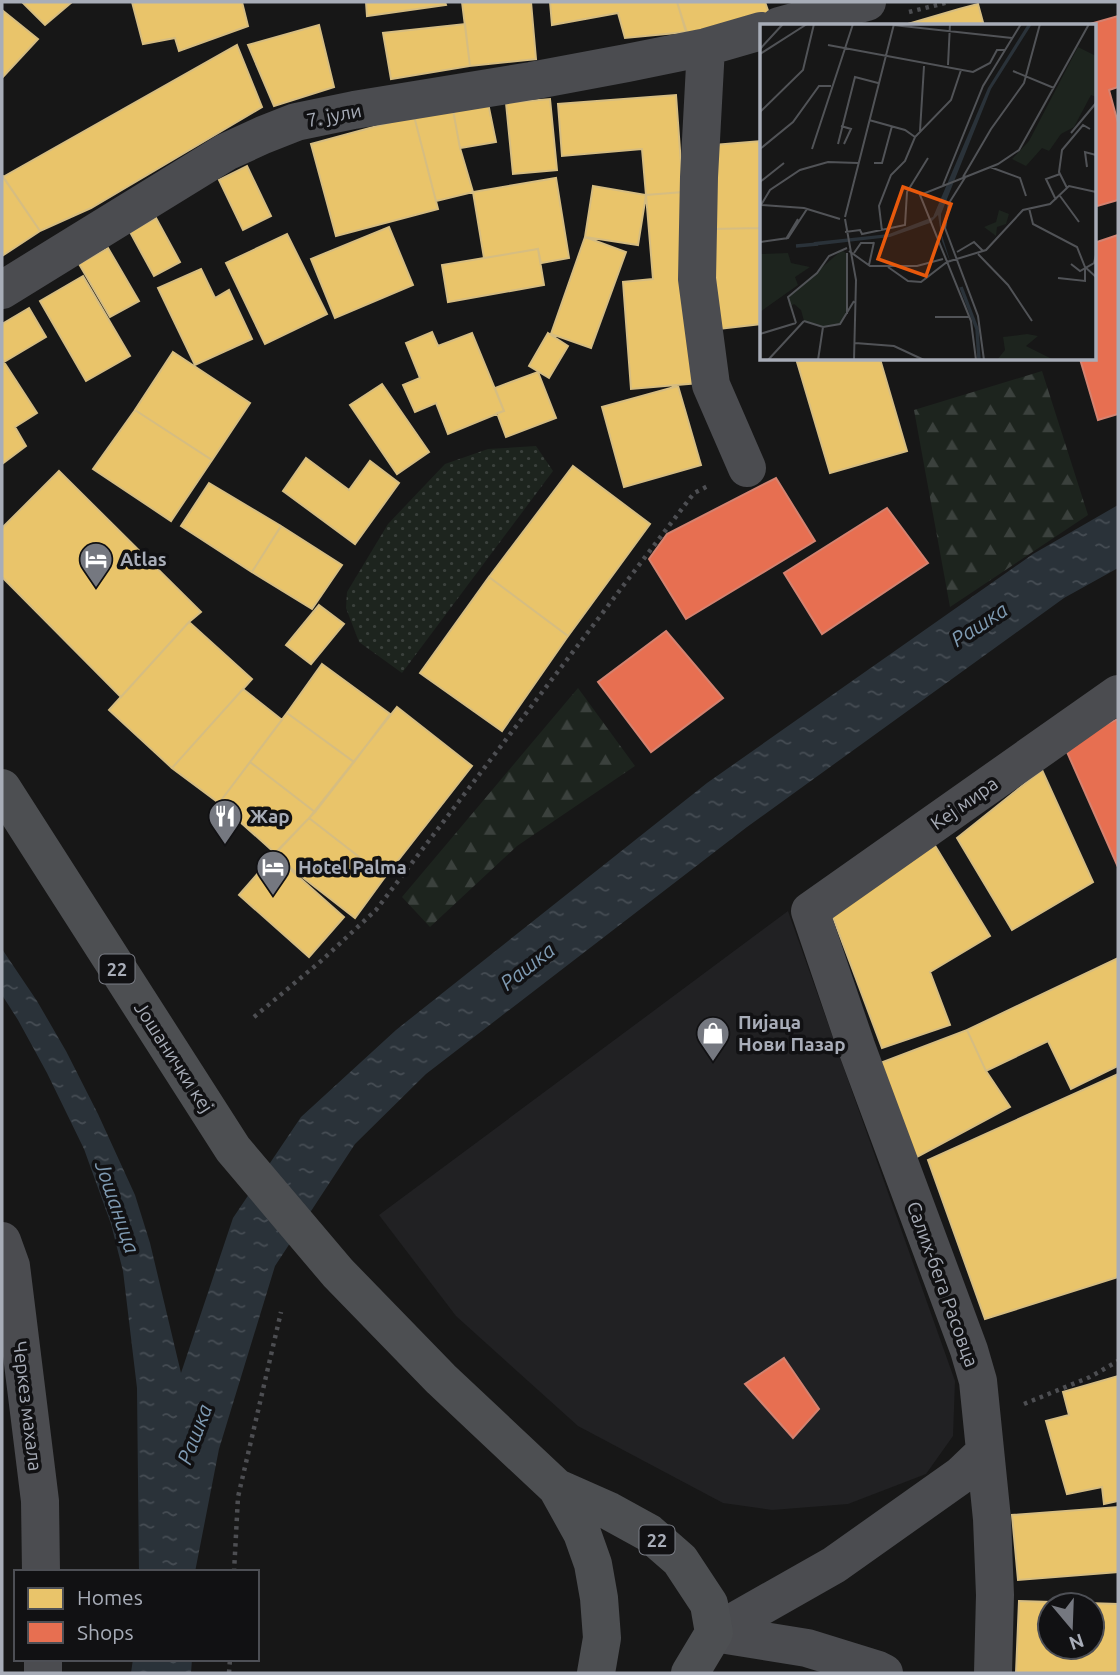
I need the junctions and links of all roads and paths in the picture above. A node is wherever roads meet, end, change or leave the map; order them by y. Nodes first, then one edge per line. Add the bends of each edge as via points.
1 (867, 2) edge
2 (786, 24) edge
3 (760, 31) edge
4 (706, 47) junction
5 (2, 290) edge
6 (747, 468) joint
7 (1118, 694) edge
8 (2, 788) edge
9 (810, 911) joint
10 (254, 1017) dead end
11 (2, 1241) edge
12 (281, 1312) dead end
13 (1118, 1361) edge
14 (983, 1438) junction
15 (558, 1488) junction
16 (41, 1570) edge
17 (234, 1570) edge
18 (714, 1633) junction
19 (596, 1673) edge
20 (690, 1673) edge
21 (884, 1673) edge
22 (993, 1673) edge

1 - 2 street
3 - 4 street, 7. јули
4 - 5 street, 7. јули via 296,122 226,152
4 - 6 street via 697,279 711,385
6 - 10 path via 694,493 376,910
7 - 9 street, Кеј мира
8 - 15 main road, Јошанички кеј / 22 via 233,1149 338,1273 441,1379
9 - 14 street, Салих-бега Расовца via 969,1350 978,1381
11 - 16 street, Черкез махала via 11,1266 40,1501
12 - 17 path via 238,1497
13 - 14 path
14 - 18 street via 961,1475 834,1565
14 - 22 street, Салих-бега Расовца via 992,1518
15 - 18 main road, 22 via 649,1533 680,1560 709,1604
15 - 19 main road, 22 via 593,1564 602,1638
18 - 20 main road
18 - 21 street via 807,1648

